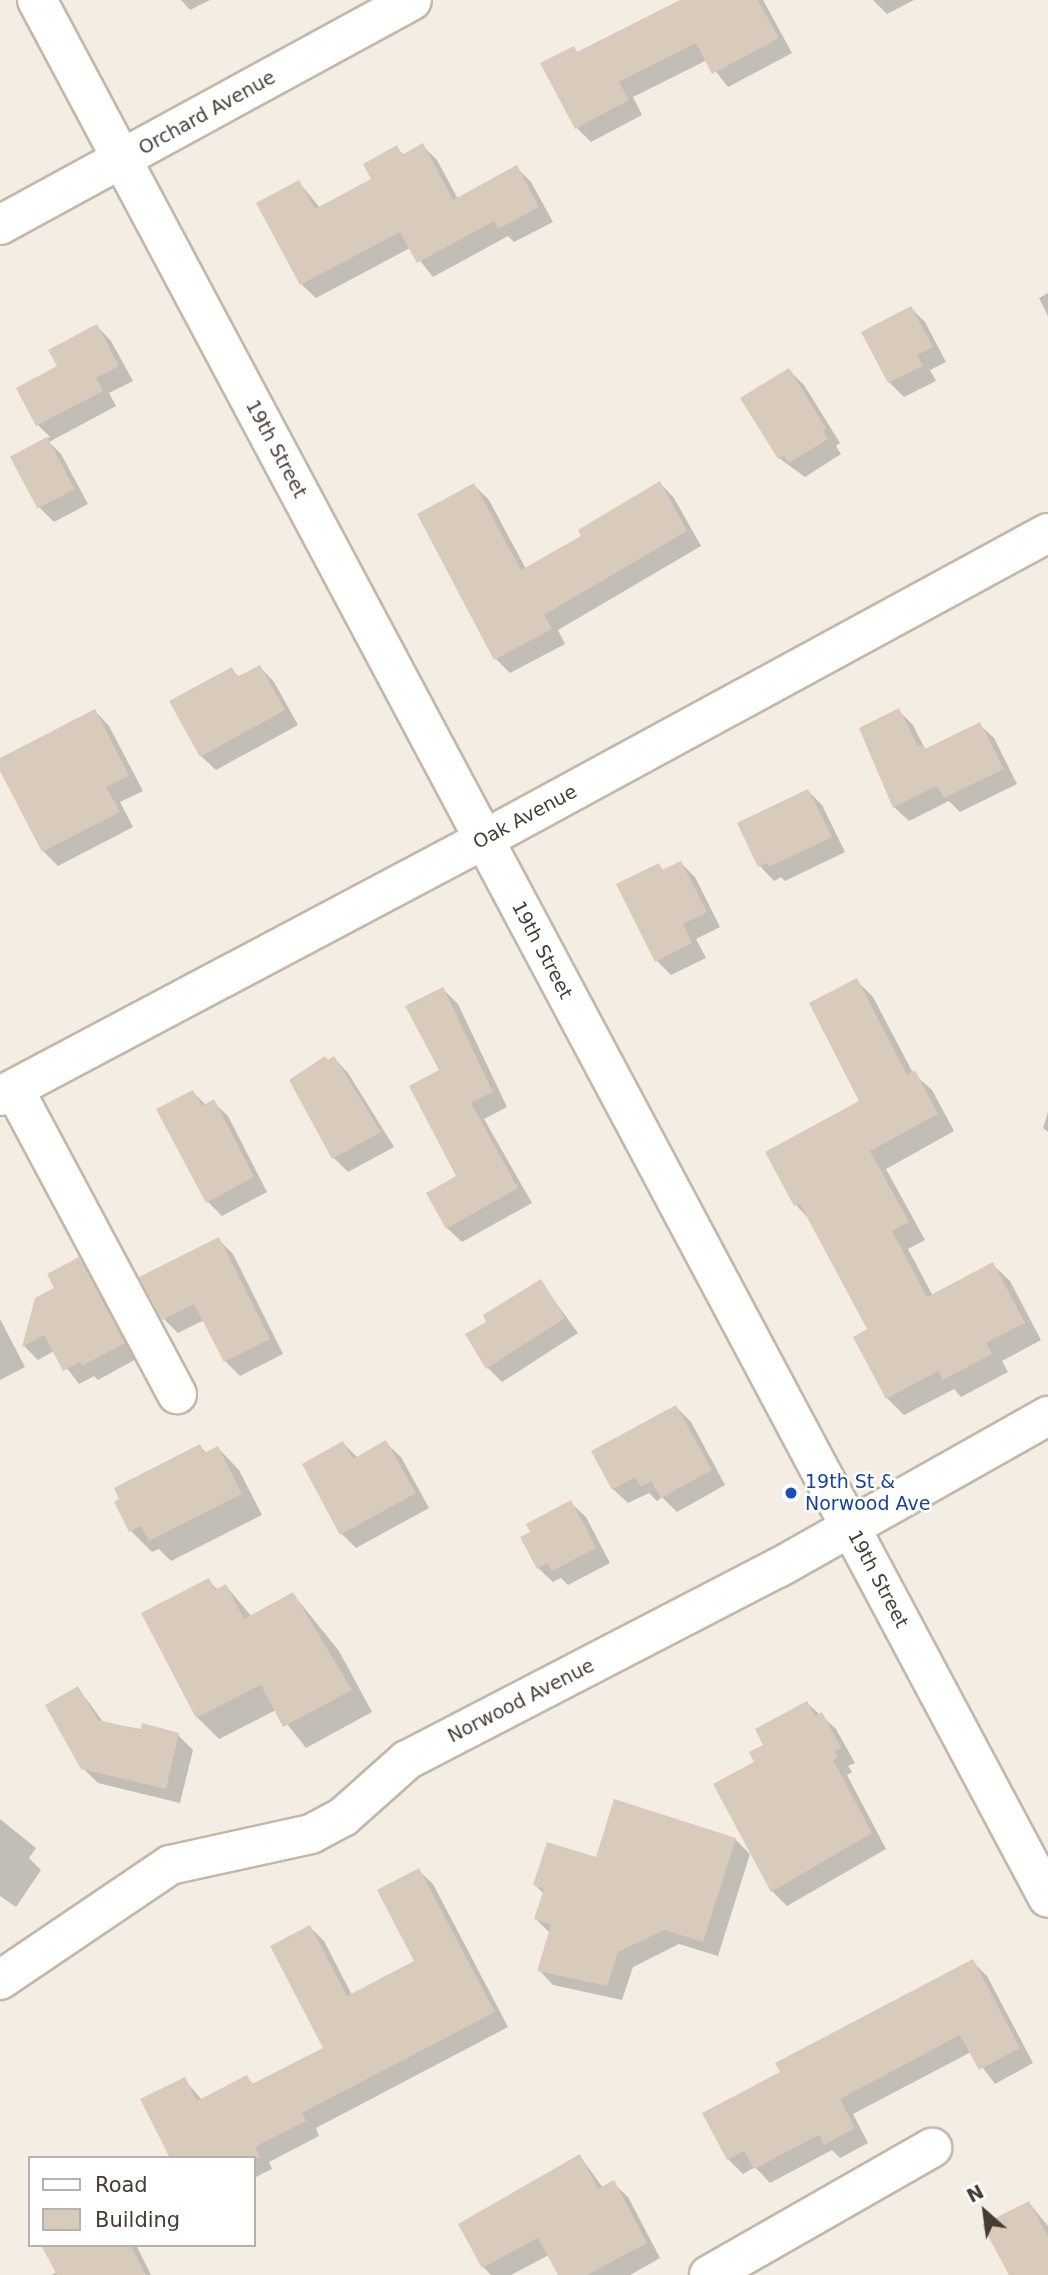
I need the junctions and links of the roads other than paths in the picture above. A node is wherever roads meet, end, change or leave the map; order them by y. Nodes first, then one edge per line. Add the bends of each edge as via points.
1 (37, 0) edge
2 (412, 0) edge
3 (122, 160) junction
4 (0, 225) edge
5 (1048, 533) edge
6 (483, 840) junction
7 (7, 1092) edge
8 (177, 1394) dead end
9 (1048, 1416) edge
10 (851, 1527) junction
11 (1048, 1898) edge
12 (0, 1980) edge
13 (932, 2148) dead end
14 (709, 2275) edge

1 - 3 street, 19th Street
2 - 3 street, Orchard Avenue
3 - 4 street, Orchard Avenue
3 - 6 street, 19th Street
5 - 6 street, Oak Avenue
6 - 7 street, Oak Avenue
6 - 10 street, 19th Street
7 - 8 street
9 - 10 street, Norwood Avenue
10 - 11 street, 19th Street
10 - 12 street, Norwood Avenue via 407,1760 343,1816 311,1834 170,1866
13 - 14 street

